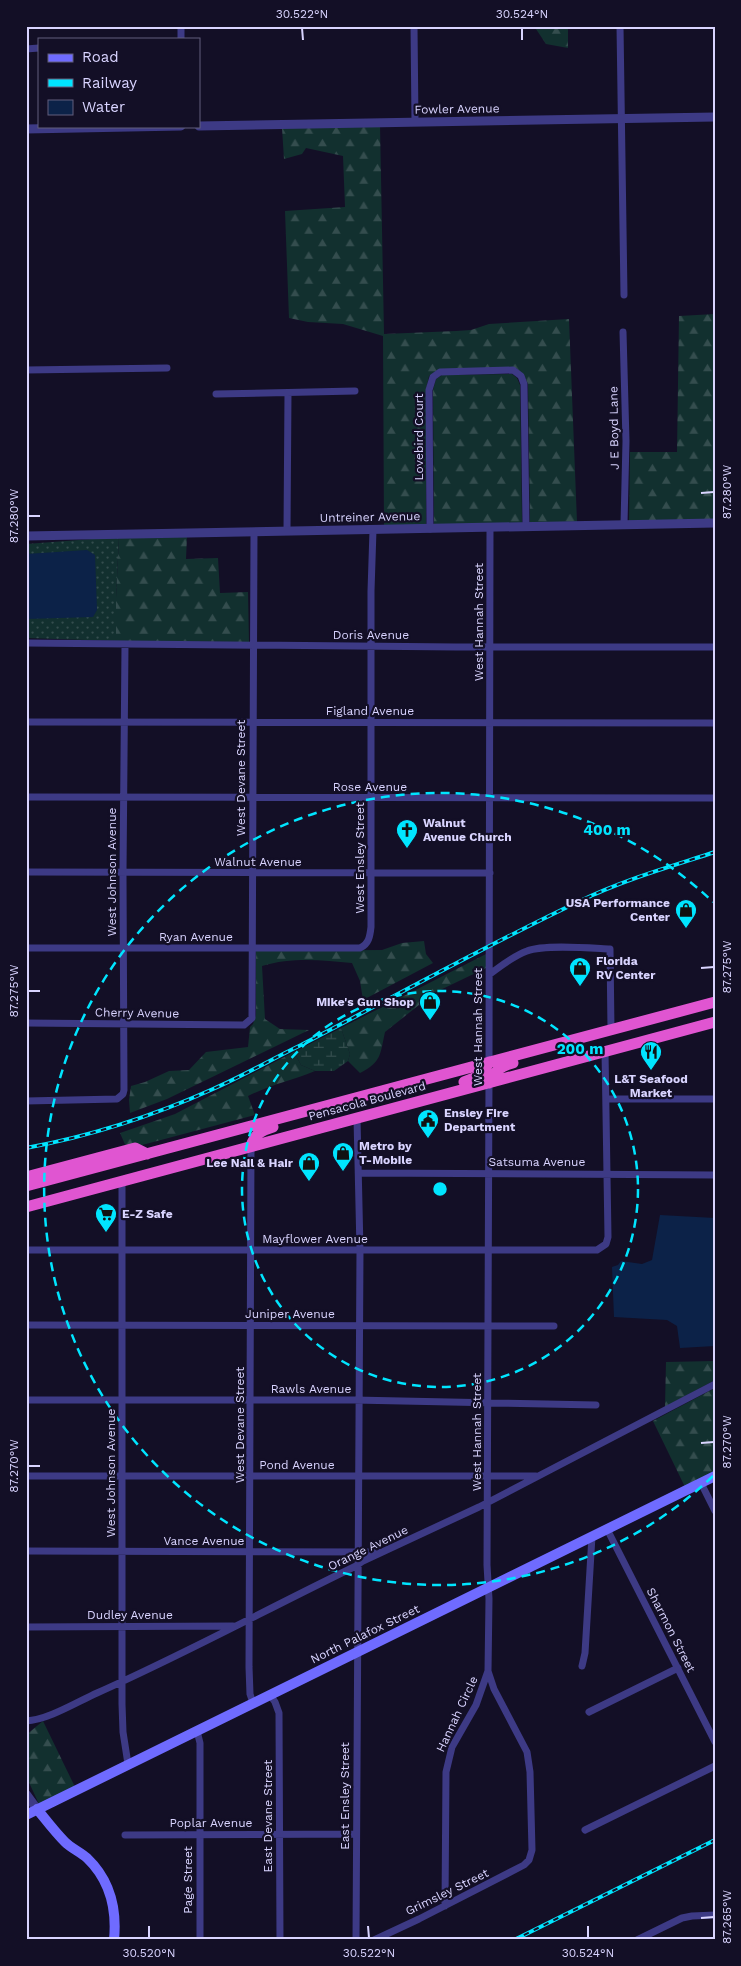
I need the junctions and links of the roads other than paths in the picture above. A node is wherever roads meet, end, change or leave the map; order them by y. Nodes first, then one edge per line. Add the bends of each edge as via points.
1 (414, 26) edge
2 (620, 26) edge
3 (715, 117) edge
4 (622, 119) junction
5 (415, 122) junction
6 (200, 126) edge
7 (78, 128) edge
8 (26, 129) edge
9 (624, 295) dead end
10 (623, 332) dead end
11 (167, 368) dead end
12 (26, 370) edge
13 (355, 391) dead end
14 (288, 393) junction
15 (216, 394) dead end
16 (715, 523) edge
17 (624, 524) junction
18 (526, 526) junction
19 (490, 528) junction
20 (430, 529) junction
21 (373, 530) junction
22 (287, 531) junction
23 (254, 532) junction
24 (26, 536) edge
25 (26, 643) edge
26 (125, 645) junction
27 (252, 646) junction
28 (715, 646) edge
29 (371, 647) junction
30 (490, 647) junction
31 (26, 722) edge
32 (124, 722) junction
33 (370, 722) junction
34 (491, 722) junction
35 (253, 723) junction
36 (715, 723) edge
37 (26, 797) edge
38 (123, 798) junction
39 (252, 798) junction
40 (371, 798) junction
41 (715, 798) edge
42 (491, 799) junction
43 (26, 872) edge
44 (123, 873) junction
45 (252, 873) junction
46 (372, 873) junction
47 (490, 873) junction
48 (365, 945) joint
49 (26, 948) edge
50 (123, 948) junction
51 (252, 948) junction
52 (490, 974) junction
53 (715, 1002) edge
54 (713, 1022) edge
55 (26, 1023) edge
56 (248, 1023) joint
57 (124, 1024) junction
58 (611, 1030) junction
59 (606, 1051) junction
60 (489, 1062) junction
61 (489, 1082) junction
62 (715, 1098) edge
63 (607, 1099) junction
64 (26, 1101) edge
65 (335, 1104) junction
66 (371, 1114) junction
67 (357, 1118) junction
68 (251, 1146) junction
69 (147, 1154) junction
70 (120, 1161) junction
71 (359, 1173) junction
72 (489, 1173) junction
73 (606, 1175) junction
74 (715, 1176) edge
75 (26, 1177) edge
76 (122, 1181) junction
77 (26, 1186) edge
78 (26, 1194) edge
79 (26, 1207) edge
80 (26, 1250) edge
81 (123, 1250) junction
82 (251, 1250) junction
83 (360, 1250) junction
84 (489, 1251) junction
85 (26, 1325) edge
86 (122, 1325) junction
87 (251, 1325) junction
88 (359, 1325) junction
89 (489, 1325) junction
90 (554, 1326) dead end
91 (715, 1384) edge
92 (26, 1400) edge
93 (122, 1400) junction
94 (251, 1400) junction
95 (359, 1401) junction
96 (488, 1402) junction
97 (596, 1405) dead end
98 (26, 1476) edge
99 (122, 1476) junction
100 (538, 1476) junction
101 (715, 1476) edge
102 (251, 1477) junction
103 (359, 1477) junction
104 (487, 1477) junction
105 (701, 1483) junction
106 (487, 1502) junction
107 (715, 1511) edge
108 (608, 1529) junction
109 (592, 1536) junction
110 (26, 1551) edge
111 (122, 1552) junction
112 (250, 1552) junction
113 (358, 1552) junction
114 (381, 1552) junction
115 (358, 1565) junction
116 (488, 1587) junction
117 (249, 1619) junction
118 (122, 1626) junction
119 (234, 1626) junction
120 (26, 1627) edge
121 (358, 1652) junction
122 (582, 1666) dead end
123 (678, 1668) junction
124 (488, 1671) junction
125 (122, 1681) junction
126 (270, 1695) junction
127 (253, 1703) junction
128 (590, 1712) dead end
129 (26, 1721) edge
130 (197, 1731) junction
131 (715, 1742) edge
132 (128, 1764) junction
133 (715, 1766) edge
134 (26, 1794) edge
135 (37, 1809) junction
136 (26, 1815) edge
137 (585, 1830) dead end
138 (200, 1834) junction
139 (279, 1834) junction
140 (356, 1834) junction
141 (125, 1835) dead end
142 (529, 1860) joint
143 (445, 1906) junction
144 (715, 1915) edge
145 (114, 1940) edge
146 (200, 1940) edge
147 (280, 1940) edge
148 (356, 1940) edge
149 (374, 1940) edge
150 (637, 1940) edge

1 - 5 street
2 - 4 street
3 - 4 street, Fowler Avenue
4 - 5 street, Fowler Avenue
4 - 9 street
5 - 6 street, Fowler Avenue
7 - 8 street
10 - 17 street, J E Boyd Lane
11 - 12 street
13 - 14 street
14 - 15 street
14 - 22 street
16 - 17 street, Untreiner Avenue
17 - 18 street, Untreiner Avenue
18 - 19 street, Untreiner Avenue
18 - 20 street, Lovebird Court via 524,384 520,376 513,370 440,372 433,377 429,390
19 - 20 street, Untreiner Avenue
19 - 30 street, West Hannah Street
20 - 21 street, Untreiner Avenue
21 - 22 street, Untreiner Avenue
21 - 29 street, West Ensley Street
22 - 23 street, Untreiner Avenue
23 - 24 street, Untreiner Avenue
23 - 27 street, West Devane Street
25 - 26 street, Doris Avenue
26 - 27 street, Doris Avenue
26 - 32 street, West Johnson Avenue
27 - 29 street, Doris Avenue
27 - 35 street, West Devane Street
28 - 30 street, Doris Avenue
29 - 30 street, Doris Avenue
29 - 33 street, West Ensley Street
30 - 34 street, West Hannah Street
31 - 32 street, Figland Avenue
32 - 35 street, Figland Avenue
32 - 38 street, West Johnson Avenue
33 - 34 street, Figland Avenue
33 - 35 street, Figland Avenue
33 - 40 street, West Ensley Street
34 - 36 street, Figland Avenue
34 - 42 street, West Hannah Street
35 - 39 street, West Devane Street
37 - 38 street, Rose Avenue
38 - 39 street, Rose Avenue
38 - 44 street, West Johnson Avenue
39 - 40 street, Rose Avenue
39 - 45 street, West Devane Street
40 - 42 street, Rose Avenue
40 - 46 street, West Ensley Street
41 - 42 street, Rose Avenue
42 - 47 street, West Hannah Street
43 - 44 street, Walnut Avenue
44 - 45 street, Walnut Avenue
44 - 50 street, West Johnson Avenue
45 - 46 street, Walnut Avenue
45 - 51 street, West Devane Street
46 - 47 street, Walnut Avenue
46 - 48 street, West Ensley Street via 371,926
47 - 52 street, West Hannah Street
48 - 51 street, Ryan Avenue via 360,948
49 - 50 street, Ryan Avenue
50 - 51 street, Ryan Avenue
50 - 57 street, West Johnson Avenue
51 - 56 street, West Devane Street via 252,1016
52 - 58 street via 530,950 610,949
52 - 60 street, West Hannah Street
53 - 58 highway, Pensacola Boulevard
54 - 59 highway, Pensacola Boulevard
55 - 57 street, Cherry Avenue
56 - 57 street, Cherry Avenue
57 - 64 street, West Johnson Avenue via 124,1090 120,1098
58 - 60 highway, Pensacola Boulevard
58 - 61 highway via 578,1045 503,1066
59 - 61 highway, Pensacola Boulevard
59 - 63 street
60 - 61 street, West Hannah Street
60 - 65 highway, Pensacola Boulevard
60 - 66 highway via 482,1075 474,1079 400,1099
61 - 66 highway, Pensacola Boulevard
61 - 72 street, West Hannah Street
62 - 63 street
63 - 73 street
65 - 68 highway via 312,1117 262,1130
65 - 69 highway, Pensacola Boulevard
66 - 67 highway, Pensacola Boulevard
67 - 68 highway, Pensacola Boulevard
67 - 71 street
68 - 76 highway, Pensacola Boulevard
68 - 82 street, West Devane Street
69 - 70 highway, Pensacola Boulevard
69 - 75 highway via 135,1148
70 - 77 highway, Pensacola Boulevard
70 - 78 highway via 103,1173
71 - 72 street, Satsuma Avenue
71 - 83 street
72 - 73 street, Satsuma Avenue
72 - 84 street, West Hannah Street
73 - 74 street, Satsuma Avenue
73 - 84 street, Mayflower Avenue via 608,1237 603,1248
76 - 79 highway, Pensacola Boulevard
76 - 81 street, West Johnson Avenue
80 - 81 street, Mayflower Avenue
81 - 82 street, Mayflower Avenue
81 - 86 street, West Johnson Avenue
82 - 83 street, Mayflower Avenue
82 - 87 street, West Devane Street
83 - 84 street, Mayflower Avenue
83 - 88 street
84 - 89 street, West Hannah Street
85 - 86 street, Juniper Avenue
86 - 87 street, Juniper Avenue
86 - 93 street, West Johnson Avenue
87 - 88 street, Juniper Avenue
87 - 94 street, West Devane Street
88 - 89 street, Juniper Avenue
88 - 95 street
89 - 90 street, Juniper Avenue
89 - 96 street, West Hannah Street
91 - 100 street, Orange Avenue
92 - 93 street, Rawls Avenue
93 - 94 street, Rawls Avenue
93 - 99 street, West Johnson Avenue
94 - 95 street, Rawls Avenue
94 - 102 street, West Devane Street
95 - 96 street, Rawls Avenue
95 - 103 street
96 - 97 street, Rawls Avenue
96 - 104 street, West Hannah Street
98 - 99 street, Pond Avenue
99 - 102 street, Pond Avenue
99 - 111 street, West Johnson Avenue
100 - 104 street, Pond Avenue
100 - 106 street, Orange Avenue
101 - 105 main road, North Palafox Street
102 - 103 street, Pond Avenue
102 - 112 street, West Devane Street
103 - 104 street, Pond Avenue
103 - 113 street
104 - 106 street, West Hannah Street
105 - 107 street
105 - 108 main road, North Palafox Street
106 - 114 street, Orange Avenue
106 - 116 street, West Hannah Street
108 - 109 main road, North Palafox Street
108 - 123 street, Sharmon Street
109 - 116 main road, North Palafox Street
109 - 122 street
110 - 111 street, Vance Avenue
111 - 112 street, Vance Avenue
111 - 118 street, West Johnson Avenue
112 - 113 street, Vance Avenue
112 - 117 street, West Devane Street
113 - 114 street, Vance Avenue
113 - 115 street
114 - 115 street, Orange Avenue
115 - 117 street, Orange Avenue
115 - 121 street
116 - 121 main road, North Palafox Street
116 - 124 street, West Hannah Street
117 - 119 street, Orange Avenue
117 - 127 street, West Devane Street via 250,1694
118 - 119 street, Dudley Avenue
118 - 120 street, Dudley Avenue
118 - 125 street, West Johnson Avenue
119 - 125 street, Orange Avenue
121 - 126 main road, North Palafox Street
121 - 140 street, East Ensley Street
123 - 128 street
123 - 131 street, Sharmon Street
124 - 142 street, Hannah Circle via 530,1763 532,1850
124 - 143 street, Hannah Circle via 476,1705 452,1747 446,1772
125 - 129 street, Orange Avenue via 45,1716
125 - 132 street, West Johnson Avenue via 123,1732
126 - 127 main road, North Palafox Street
126 - 139 street, East Devane Street via 279,1713
127 - 130 main road, North Palafox Street
130 - 132 main road, North Palafox Street
130 - 138 street, Page Street via 200,1743
132 - 135 main road, North Palafox Street
133 - 137 street
134 - 135 street
135 - 136 main road, North Palafox Street
135 - 145 main road via 66,1844 85,1857 104,1878 115,1916
138 - 139 street, Poplar Avenue
138 - 141 street, Poplar Avenue
138 - 146 street, Page Street
139 - 140 street, Poplar Avenue
139 - 147 street, East Devane Street
140 - 148 street, East Ensley Street
142 - 143 street, Grimsley Street via 524,1866
143 - 149 street, Grimsley Street
144 - 150 street via 682,1918

